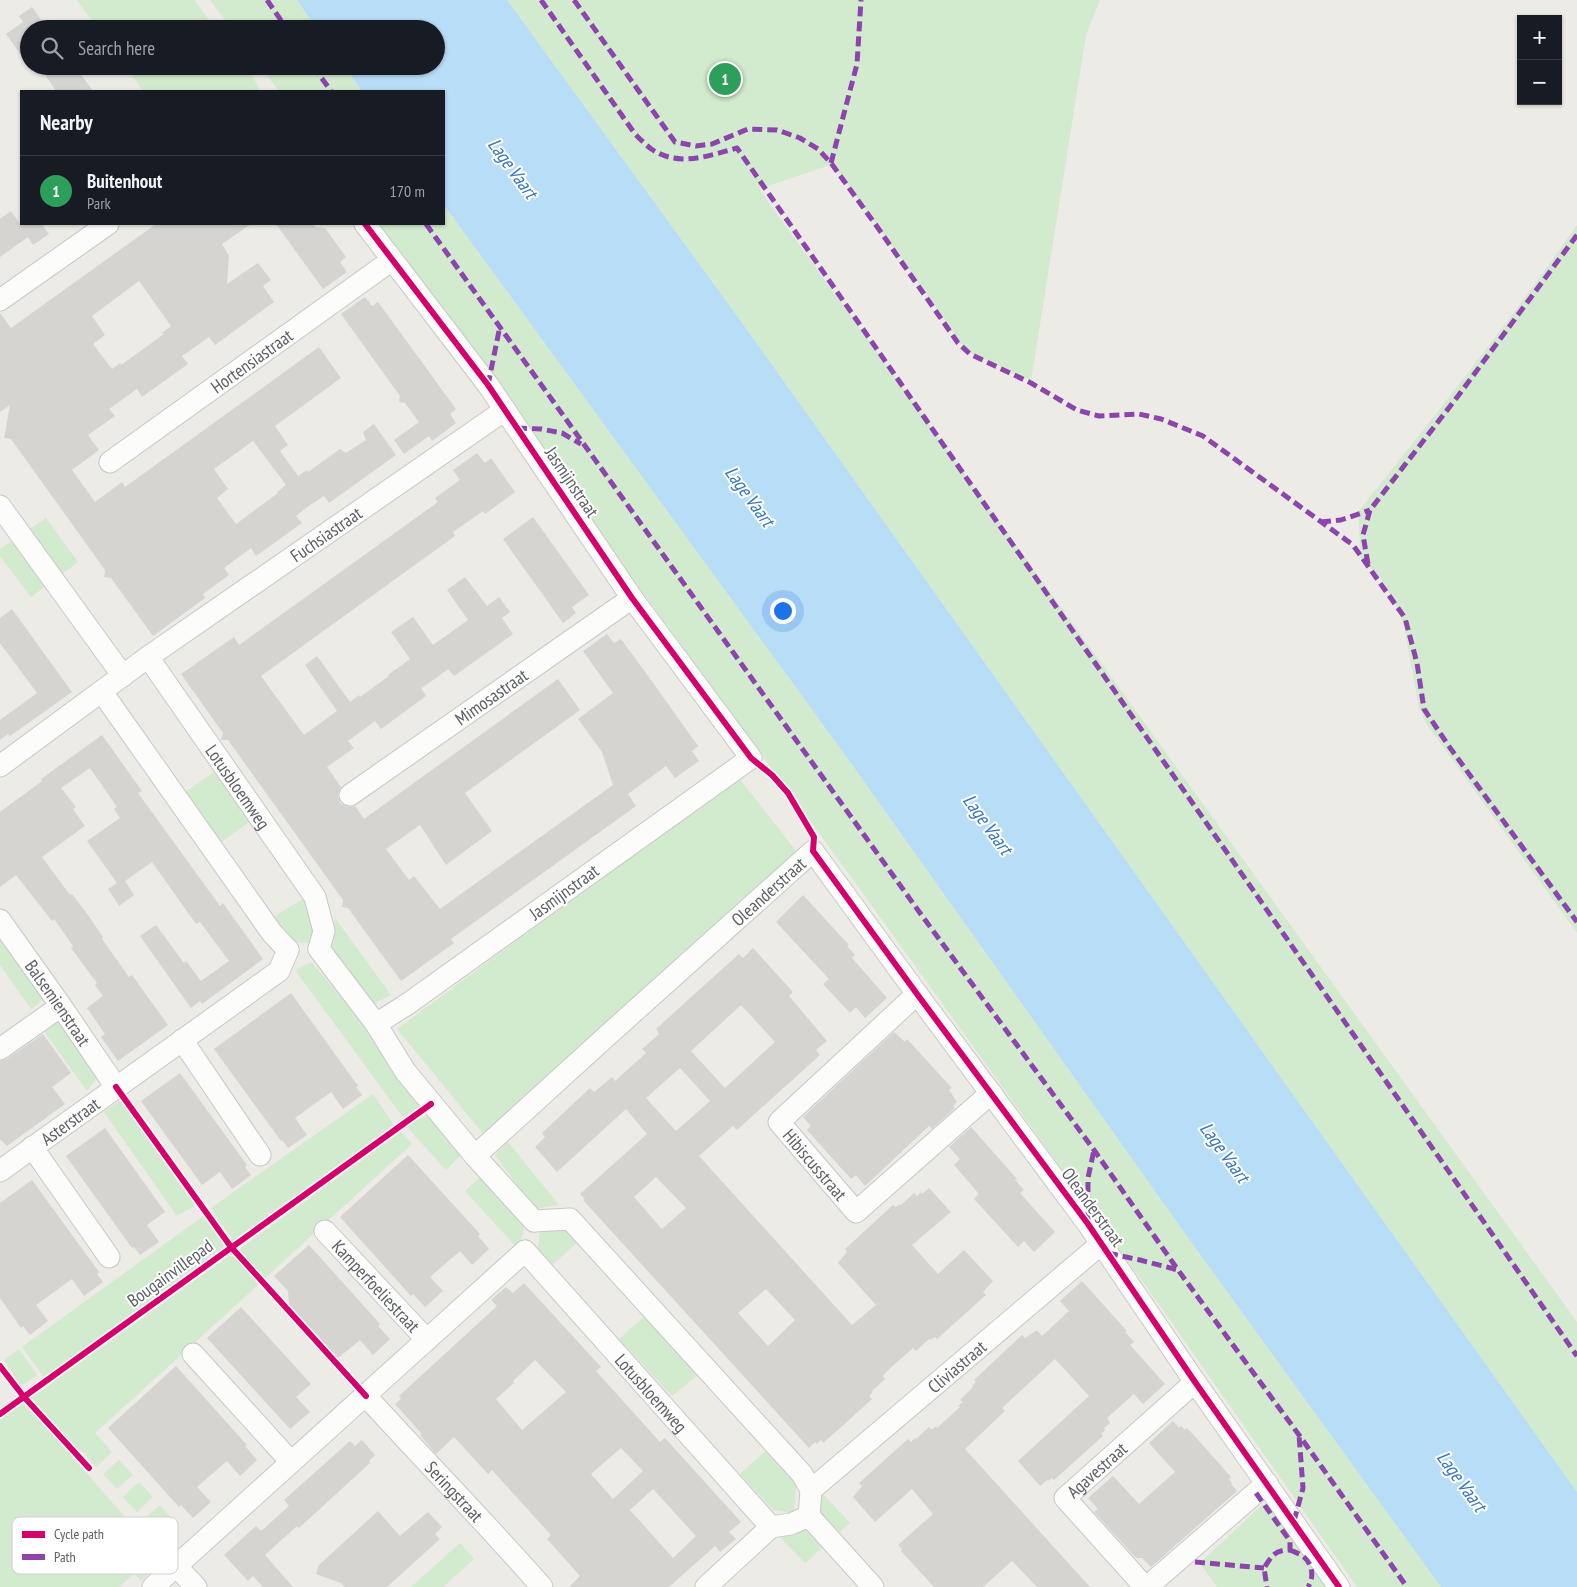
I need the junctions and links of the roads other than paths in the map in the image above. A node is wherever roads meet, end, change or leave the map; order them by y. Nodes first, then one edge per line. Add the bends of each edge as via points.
1 (107, 225) edge
2 (366, 225) edge
3 (392, 260) junction
4 (0, 300) edge
5 (504, 410) junction
6 (110, 462) dead end
7 (0, 506) edge
8 (632, 598) junction
9 (148, 658) junction
10 (123, 676) junction
11 (102, 692) junction
12 (0, 766) edge
13 (350, 795) dead end
14 (0, 920) edge
15 (319, 949) junction
16 (288, 950) junction
17 (917, 994) junction
18 (61, 1006) junction
19 (376, 1024) junction
20 (182, 1040) junction
21 (0, 1049) edge
22 (116, 1087) junction
23 (991, 1093) junction
24 (32, 1147) junction
25 (260, 1155) dead end
26 (475, 1156) junction
27 (0, 1171) edge
28 (534, 1221) junction
29 (325, 1231) dead end
30 (1102, 1243) junction
31 (526, 1251) junction
32 (110, 1256) dead end
33 (427, 1340) junction
34 (193, 1354) dead end
35 (1195, 1382) junction
36 (366, 1396) junction
37 (291, 1462) junction
38 (1267, 1483) junction
39 (811, 1490) junction
40 (810, 1516) junction
41 (771, 1527) junction
42 (178, 1564) edge
43 (178, 1568) edge
44 (167, 1574) edge
45 (153, 1587) edge
46 (196, 1587) edge
47 (542, 1587) edge
48 (706, 1587) edge
49 (873, 1587) edge
50 (1146, 1587) edge
51 (1339, 1587) edge

1 - 4 street
2 - 3 street, Jasmijnstraat
3 - 5 street, Jasmijnstraat
3 - 6 street, Hortensiastraat
5 - 8 street, Jasmijnstraat
5 - 9 street, Fuchsiastraat
7 - 10 street
8 - 13 street, Mimosastraat
8 - 19 street, Jasmijnstraat via 751,758
9 - 10 street
9 - 15 street, Lotusbloemweg via 315,897 324,931
10 - 11 street
11 - 12 street
11 - 16 street via 272,933
14 - 18 street, Balsemienstraat
15 - 16 street
15 - 19 street
16 - 20 street, Asterstraat via 279,970
17 - 23 street, Oleanderstraat
17 - 23 street, Hibiscusstraat via 779,1122 856,1212
17 - 26 street, Oleanderstraat via 813,851
18 - 21 street
18 - 22 street, Balsemienstraat
19 - 26 street via 405,1070
20 - 22 street, Asterstraat
20 - 25 street
22 - 24 street, Asterstraat
23 - 30 street, Oleanderstraat
24 - 27 street, Asterstraat
24 - 32 street, Asterstraat
26 - 28 street
28 - 31 street
28 - 39 street via 570,1219 802,1474
29 - 33 street, Kamperfoeliestraat
30 - 35 street, Oleanderstraat
30 - 39 street, Cliviastraat
31 - 33 street, Kamperfoeliestraat
31 - 41 street, Lotusbloemweg
33 - 36 street, Kamperfoeliestraat
34 - 37 street
35 - 38 street, Oleanderstraat
35 - 50 street, Agavestraat via 1065,1498
36 - 37 street, Kamperfoeliestraat
36 - 47 street, Seringstraat
37 - 42 street, Kamperfoeliestraat
38 - 50 street, Agavestraat
38 - 51 street, Oleanderstraat
39 - 40 street
40 - 41 street via 791,1524
40 - 49 street
41 - 48 street
43 - 46 street
44 - 45 street, Kamperfoeliestraat

